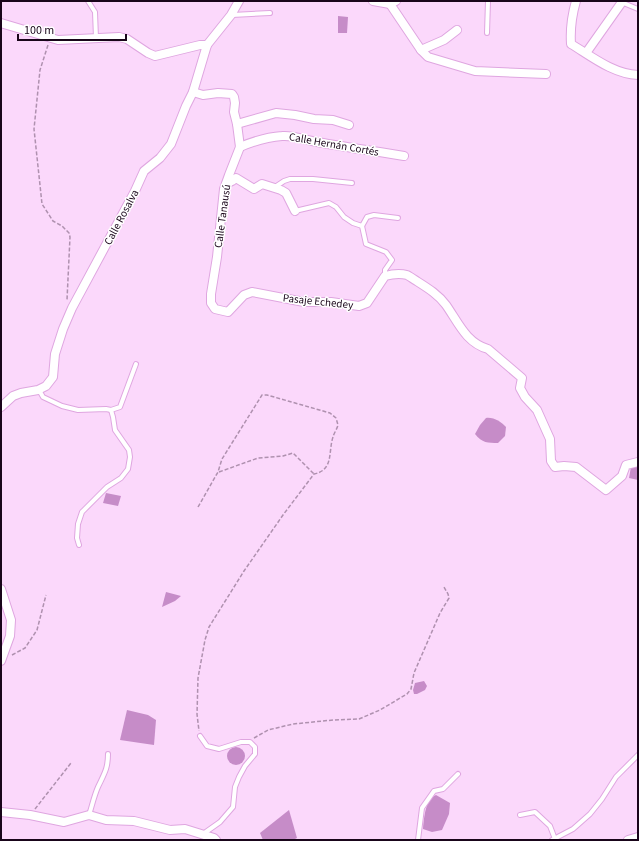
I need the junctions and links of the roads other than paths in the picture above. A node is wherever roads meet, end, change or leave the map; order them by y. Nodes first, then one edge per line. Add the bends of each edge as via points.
1 (88, 1) edge
2 (239, 1) edge
3 (373, 1) edge
4 (488, 1) edge
5 (576, 1) edge
6 (620, 2) edge
7 (393, 3) edge
8 (638, 9) edge
9 (270, 13) dead end
10 (231, 15) junction
11 (1, 23) edge
12 (457, 30) dead end
13 (487, 33) dead end
14 (96, 38) junction
15 (207, 46) junction
16 (422, 50) junction
17 (586, 53) junction
18 (546, 74) dead end
19 (638, 75) edge
20 (193, 92) junction
21 (237, 124) junction
22 (350, 125) dead end
23 (240, 147) junction
24 (404, 156) dead end
25 (352, 183) dead end
26 (226, 184) junction
27 (274, 188) junction
28 (295, 211) joint
29 (398, 218) dead end
30 (362, 226) junction
31 (385, 276) junction
32 (252, 292) joint
33 (136, 364) dead end
34 (38, 390) junction
35 (1, 407) edge
36 (111, 410) junction
37 (638, 462) edge
38 (79, 545) dead end
39 (1, 590) edge
40 (2, 660) edge
41 (200, 736) road end
42 (108, 754) dead end
43 (638, 755) edge
44 (458, 774) dead end
45 (1, 812) edge
46 (89, 815) junction
47 (520, 815) dead end
48 (202, 834) junction
49 (638, 837) edge
50 (216, 840) edge
51 (418, 840) edge
52 (554, 840) edge
53 (628, 840) edge

1 - 14 lane via 95,12
2 - 10 street
3 - 7 street
4 - 13 lane
5 - 17 street via 570,33 571,44
6 - 8 lane
6 - 17 street
7 - 16 street
9 - 10 lane
10 - 15 street
11 - 14 street via 58,40
12 - 16 street via 444,40
14 - 15 street via 127,39 155,56 200,45
15 - 20 street, Calle Rosalva
16 - 18 street via 428,57 475,71
17 - 19 street via 618,71
20 - 21 street, Calle Tanausú via 204,95 232,94
20 - 34 street, Calle Rosalva via 171,144 160,158 144,171 72,308 55,354 52,377 46,386
21 - 22 street via 276,113 333,120
21 - 23 street, Calle Tanausú
23 - 24 street, Calle Hernán Cortés via 267,138 284,136
23 - 26 street, Calle Tanausú
25 - 27 lane via 290,179
26 - 27 street via 236,178 254,189 262,184
26 - 32 street, Calle Tanausú via 211,303 215,309 228,312 244,295
27 - 28 street via 286,193
28 - 30 lane via 329,203 344,217
29 - 30 lane via 374,215 367,218
30 - 31 lane via 366,244 386,252 392,260 385,270
31 - 32 street, Pasaje Echedey via 367,303 359,306 332,302 304,302
31 - 37 street via 408,275 432,291 445,304 467,337 488,349 522,378 520,388 536,410 550,439 551,462 555,467 576,467 606,490 622,476 626,465
33 - 36 lane via 120,407
34 - 35 street via 13,396
34 - 36 lane via 43,397 62,406 78,410
36 - 38 lane via 115,430 129,450 128,469 82,512 78,524
39 - 40 street via 11,620 10,636
41 - 48 lane via 207,746 219,750 241,742 250,742 255,747 254,754 235,787 233,807 220,822
42 - 46 lane via 105,774 97,788
43 - 52 lane via 616,777 590,814 573,829
44 - 51 lane via 443,789 434,791 422,808
45 - 46 street via 64,822
46 - 48 street via 106,820 134,821 170,830 185,829
47 - 52 lane via 534,812 550,826
48 - 50 street
49 - 53 street

